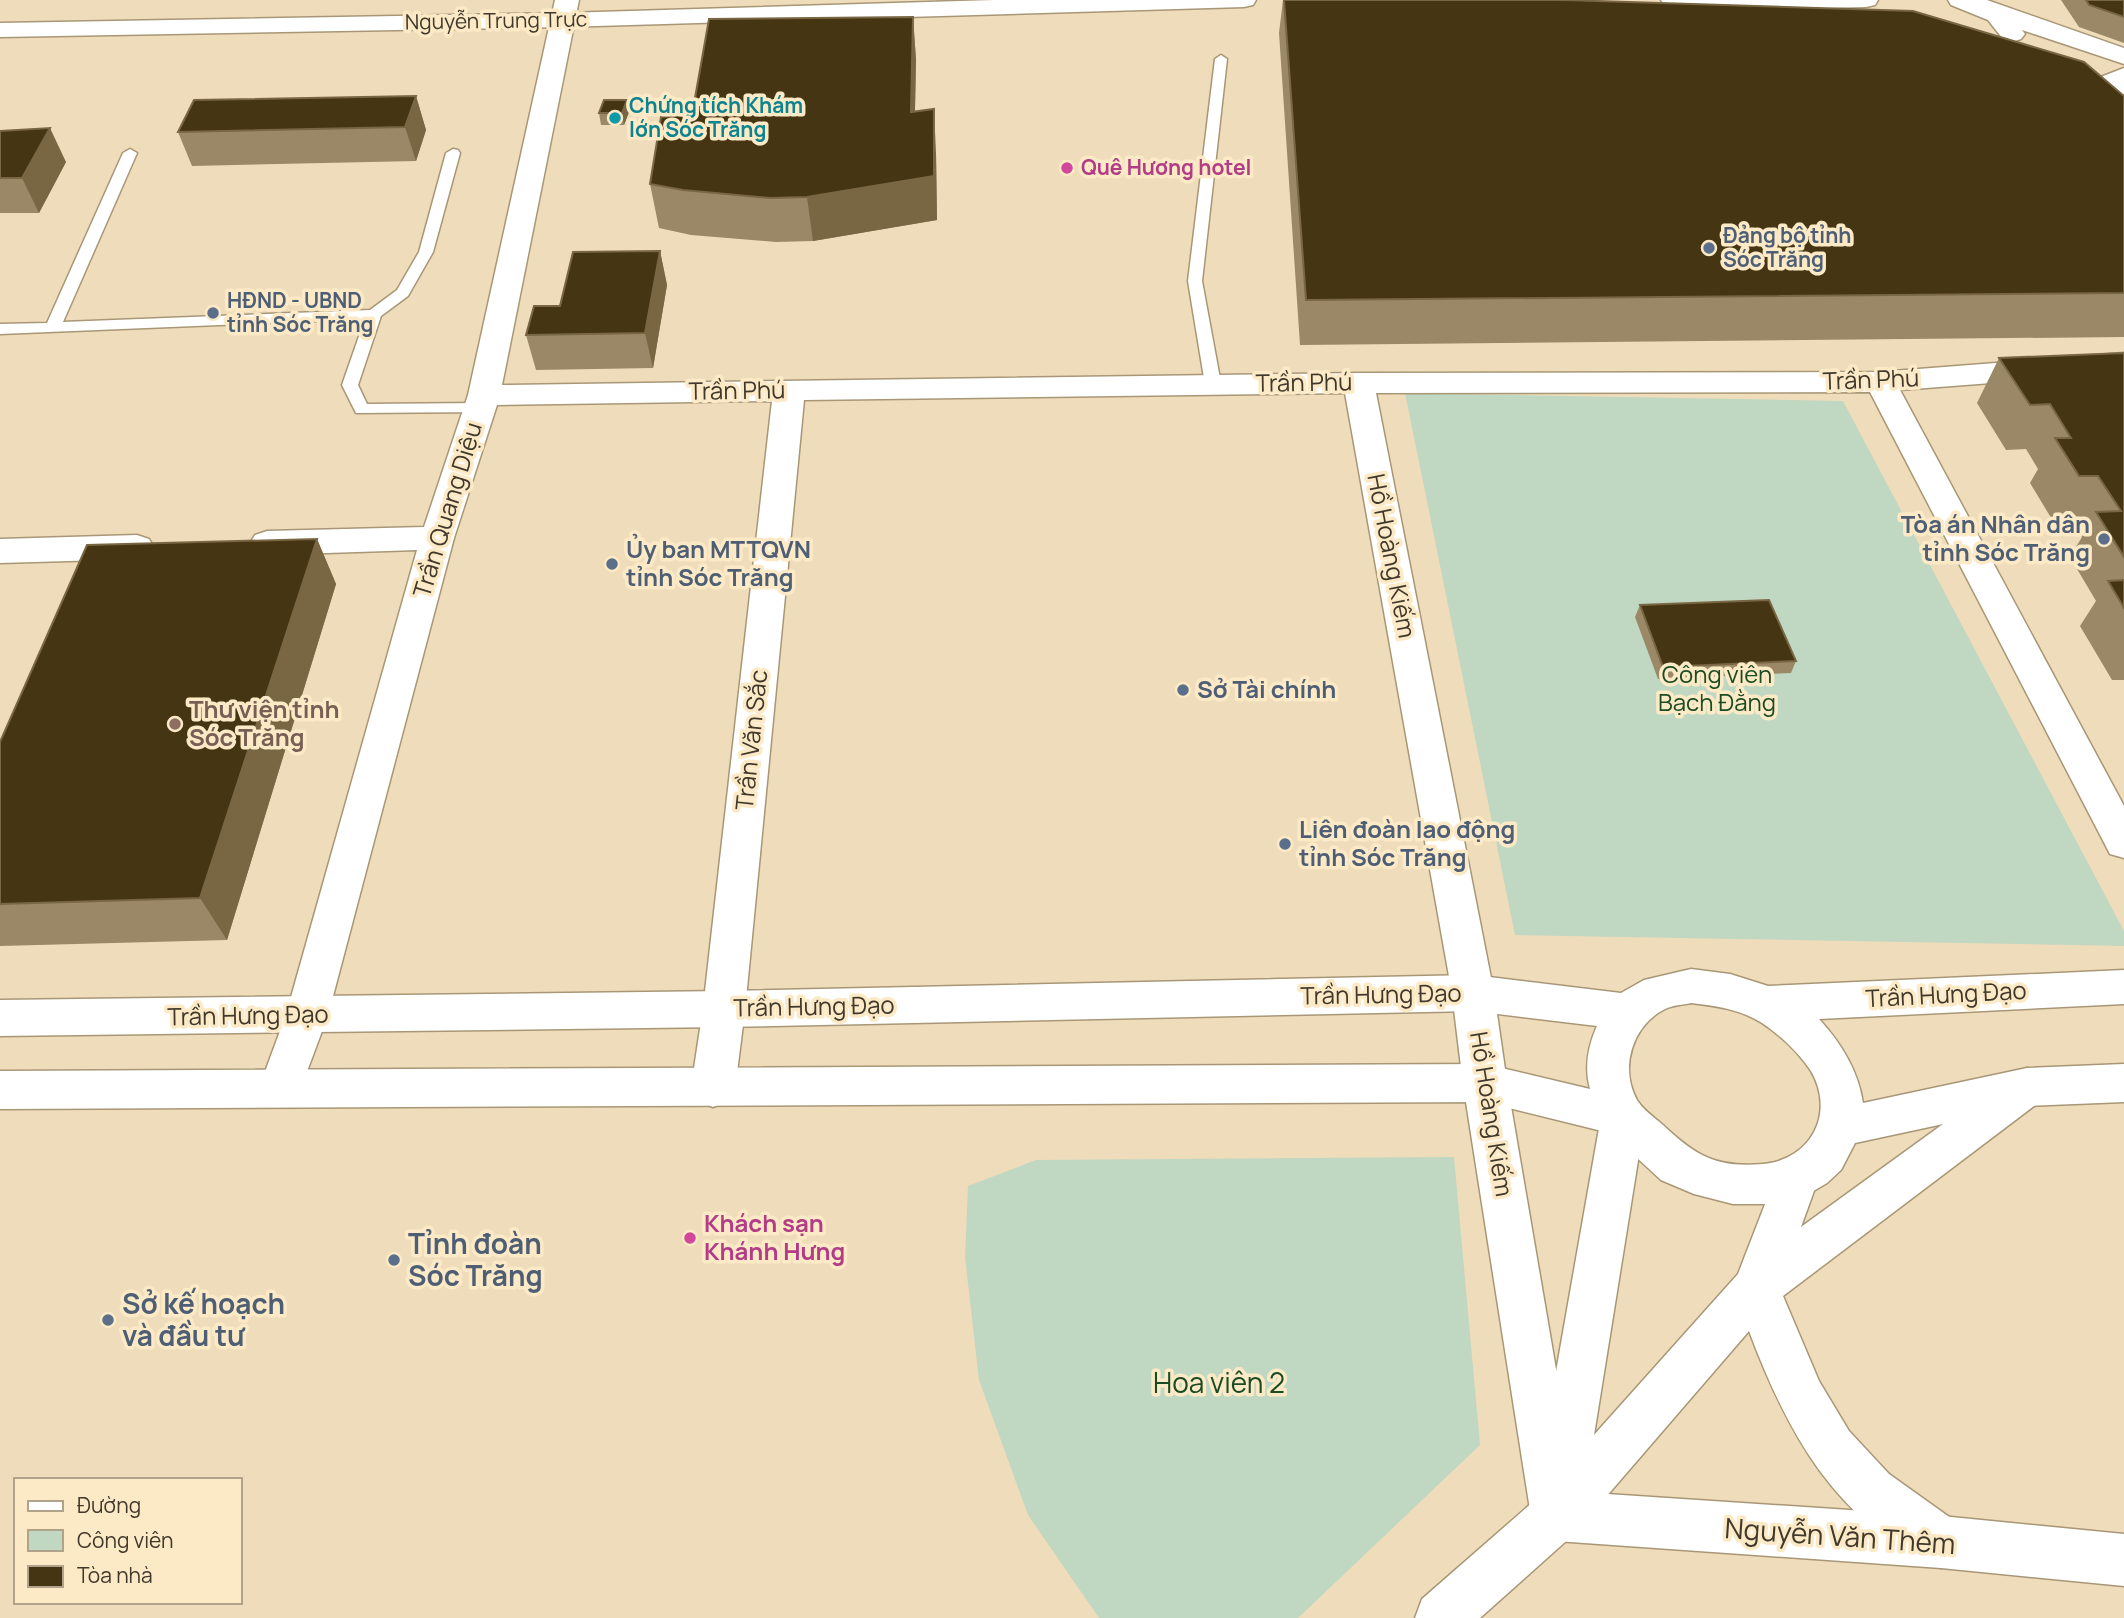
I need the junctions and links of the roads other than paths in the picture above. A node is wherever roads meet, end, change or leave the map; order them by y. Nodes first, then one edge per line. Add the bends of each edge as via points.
1 (1244, 0) edge
2 (1673, 0) edge
3 (1866, 0) edge
4 (1960, 0) edge
5 (1711, 4) junction
6 (565, 10) edge
7 (1998, 14) junction
8 (1832, 24) edge
9 (0, 30) edge
10 (2005, 52) edge
11 (2124, 56) edge
12 (1221, 59) dead end
13 (2081, 75) edge
14 (2118, 86) edge
15 (130, 153) dead end
16 (453, 153) dead end
17 (374, 314) junction
18 (53, 327) junction
19 (0, 329) edge
20 (2124, 363) edge
21 (1880, 382) junction
22 (1359, 383) junction
23 (1213, 384) junction
24 (789, 390) junction
25 (482, 401) junction
26 (437, 538) junction
27 (232, 544) edge
28 (164, 546) edge
29 (0, 551) edge
30 (2124, 843) edge
31 (2124, 987) edge
32 (1473, 993) junction
33 (1768, 1004) junction
34 (724, 1009) junction
35 (1628, 1012) junction
36 (307, 1015) junction
37 (0, 1018) edge
38 (1485, 1083) junction
39 (2124, 1083) edge
40 (2027, 1087) junction
41 (281, 1088) junction
42 (713, 1088) junction
43 (0, 1090) edge
44 (1623, 1117) junction
45 (1840, 1127) junction
46 (1797, 1177) junction
47 (1756, 1288) junction
48 (1556, 1516) junction
49 (1941, 1542) junction
50 (2124, 1559) edge
51 (1441, 1618) edge

1 - 6 street, Nguyễn Trung Trực
2 - 5 street
3 - 5 street
4 - 7 street
5 - 8 street
6 - 9 street, Nguyễn Trung Trực
6 - 25 street, Trần Quang Diệu
7 - 10 street via 2012,33
7 - 11 street
12 - 23 lane via 1195,281
13 - 14 street
15 - 18 lane
16 - 17 lane via 426,252 403,293
17 - 18 lane
17 - 25 lane via 350,385 362,409
18 - 19 lane
20 - 21 street, Trần Phú
21 - 22 street, Trần Phú
21 - 30 street
22 - 23 street, Trần Phú
22 - 32 street, Hồ Hoàng Kiếm
23 - 24 street, Trần Phú
24 - 25 street, Trần Phú
24 - 34 street, Trần Văn Sắc
25 - 26 street, Trần Quang Diệu
26 - 27 street
26 - 36 street, Trần Quang Diệu
28 - 29 street
31 - 33 street, Trần Hưng Đạo
32 - 34 street, Trần Hưng Đạo
32 - 35 street, Trần Hưng Đạo
32 - 38 street, Hồ Hoàng Kiếm
33 - 35 street via 1729,989 1691,986 1655,993
33 - 45 street via 1802,1028 1827,1059 1841,1093
34 - 36 street, Trần Hưng Đạo
34 - 42 street, Trần Văn Sắc
35 - 44 street via 1611,1038 1607,1071
36 - 37 street, Trần Hưng Đạo
36 - 41 street, Trần Quang Diệu
38 - 42 street
38 - 44 street
38 - 48 street, Hồ Hoàng Kiếm
39 - 40 street
40 - 45 street
40 - 47 street
41 - 42 street
41 - 43 street
44 - 46 street via 1676,1165 1717,1182 1759,1186
44 - 48 street
45 - 46 street via 1825,1157
46 - 47 street
47 - 48 street
47 - 49 street via 1779,1350 1825,1442 1871,1492
48 - 49 street, Nguyễn Văn Thêm
48 - 51 street
49 - 50 street, Nguyễn Văn Thêm

